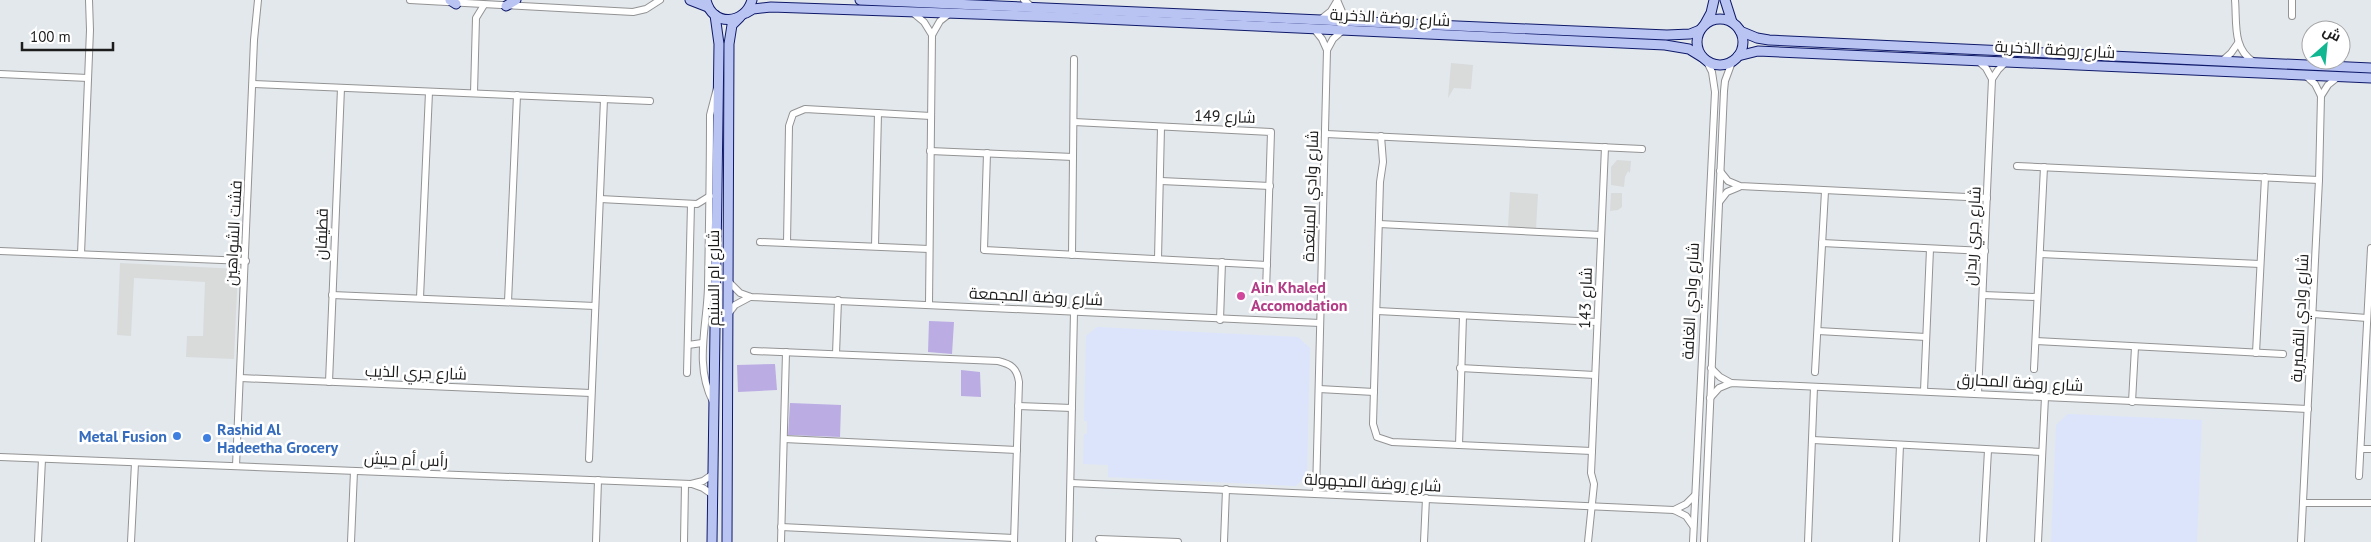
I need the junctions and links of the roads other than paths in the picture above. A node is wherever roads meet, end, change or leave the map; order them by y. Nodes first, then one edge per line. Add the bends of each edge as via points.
1 (89, 0) edge
2 (258, 0) edge
3 (410, 0) edge
4 (516, 0) edge
5 (660, 0) edge
6 (690, 0) edge
7 (752, 0) edge
8 (860, 0) edge
9 (1005, 0) edge
10 (1024, 0) edge
11 (1072, 0) edge
12 (1714, 0) edge
13 (1725, 0) edge
14 (2236, 0) edge
15 (2292, 0) edge
16 (1337, 1) edge
17 (453, 2) edge
18 (468, 4) junction
19 (707, 4) edge
20 (484, 5) junction
21 (506, 6) junction
22 (993, 6) junction
23 (1034, 9) junction
24 (1071, 10) junction
25 (912, 12) junction
26 (949, 14) junction
27 (715, 15) junction
28 (743, 15) junction
29 (2292, 16) dead end
30 (476, 18) junction
31 (1321, 18) junction
32 (1355, 21) junction
33 (1732, 22) junction
34 (1702, 27) junction
35 (1314, 29) junction
36 (1343, 30) junction
37 (1740, 31) junction
38 (932, 35) junction
39 (2238, 43) junction
40 (1328, 50) junction
41 (1074, 59) dead end
42 (1704, 59) junction
43 (1735, 59) junction
44 (1977, 60) junction
45 (2222, 61) junction
46 (2006, 62) junction
47 (2255, 63) junction
48 (2371, 68) edge
49 (0, 74) edge
50 (2305, 76) junction
51 (2338, 77) junction
52 (88, 78) junction
53 (2371, 78) edge
54 (1992, 80) junction
55 (253, 84) junction
56 (719, 85) junction
57 (341, 88) junction
58 (429, 92) junction
59 (474, 94) junction
60 (517, 95) junction
61 (2321, 96) junction
62 (604, 99) junction
63 (650, 101) dead end
64 (878, 113) junction
65 (931, 116) junction
66 (1074, 122) junction
67 (1161, 127) junction
68 (1326, 134) junction
69 (1381, 136) junction
70 (1605, 147) junction
71 (1642, 149) dead end
72 (930, 151) junction
73 (987, 153) junction
74 (1073, 157) junction
75 (2017, 166) dead end
76 (2044, 167) junction
77 (1720, 171) junction
78 (2265, 177) junction
79 (2319, 180) junction
80 (1161, 181) junction
81 (1270, 186) junction
82 (1740, 186) junction
83 (1825, 191) junction
84 (710, 196) junction
85 (1987, 198) junction
86 (600, 199) junction
87 (1719, 203) junction
88 (694, 204) junction
89 (710, 211) junction
90 (1379, 224) junction
91 (1601, 234) junction
92 (760, 242) dead end
93 (787, 243) junction
94 (1822, 243) junction
95 (875, 246) junction
96 (2371, 248) edge
97 (929, 249) junction
98 (1930, 249) junction
99 (0, 251) edge
100 (1985, 251) junction
101 (81, 254) junction
102 (2040, 254) junction
103 (1072, 255) junction
104 (1158, 259) junction
105 (246, 261) junction
106 (1222, 262) junction
107 (2260, 264) junction
108 (1267, 265) junction
109 (2371, 268) edge
110 (728, 281) junction
111 (1266, 292) dead end
112 (332, 295) junction
113 (1983, 295) junction
114 (751, 297) junction
115 (2037, 297) junction
116 (420, 298) junction
117 (838, 300) junction
118 (508, 302) junction
119 (928, 304) junction
120 (595, 306) junction
121 (1074, 312) junction
122 (1377, 312) junction
123 (2313, 314) junction
124 (728, 315) junction
125 (1462, 316) junction
126 (2368, 318) junction
127 (1220, 320) junction
128 (1598, 322) junction
129 (1320, 323) junction
130 (1818, 331) junction
131 (1926, 337) junction
132 (2036, 341) junction
133 (702, 343) junction
134 (2135, 347) junction
135 (688, 348) junction
136 (754, 351) dead end
137 (786, 352) junction
138 (2256, 353) junction
139 (701, 354) junction
140 (836, 354) junction
141 (2282, 354) dead end
142 (2368, 361) edge
143 (1460, 368) junction
144 (1712, 368) junction
145 (2034, 369) dead end
146 (1815, 372) dead end
147 (687, 374) dead end
148 (1595, 374) junction
149 (240, 378) junction
150 (329, 382) junction
151 (1731, 383) junction
152 (1814, 387) junction
153 (1319, 389) junction
154 (1374, 392) junction
155 (1924, 392) junction
156 (591, 393) junction
157 (1978, 394) junction
158 (1710, 398) junction
159 (2045, 398) junction
160 (2132, 402) junction
161 (714, 405) junction
162 (1018, 406) junction
163 (1072, 408) junction
164 (2308, 409) junction
165 (784, 439) junction
166 (1812, 440) junction
167 (1459, 445) junction
168 (1900, 445) junction
169 (2361, 449) junction
170 (2371, 449) edge
171 (1017, 450) junction
172 (1988, 450) junction
173 (1592, 451) junction
174 (2042, 452) junction
175 (0, 457) edge
176 (42, 459) junction
177 (588, 459) dead end
178 (135, 463) junction
179 (236, 466) junction
180 (354, 471) junction
181 (713, 474) junction
182 (2360, 476) dead end
183 (598, 480) junction
184 (1071, 483) junction
185 (688, 484) junction
186 (1226, 489) junction
187 (1316, 493) junction
188 (1695, 495) junction
189 (712, 496) junction
190 (1426, 498) junction
191 (2303, 503) junction
192 (2371, 503) edge
193 (1591, 507) junction
194 (1674, 510) junction
195 (1694, 526) junction
196 (781, 527) junction
197 (1099, 539) dead end
198 (1014, 540) edge
199 (1125, 541) edge
200 (38, 542) edge
201 (131, 542) edge
202 (351, 542) edge
203 (596, 542) edge
204 (684, 542) edge
205 (712, 542) edge
206 (727, 542) edge
207 (781, 542) edge
208 (1070, 542) edge
209 (1178, 542) edge
210 (1224, 542) edge
211 (1424, 542) edge
212 (1588, 542) edge
213 (1693, 542) edge
214 (1704, 542) edge
215 (1808, 542) edge
216 (1896, 542) edge
217 (1984, 542) edge
218 (2038, 542) edge
219 (2302, 542) edge

1 - 52 street
2 - 55 street, فشت الشواهين
3 - 17 street
4 - 21 street
5 - 21 street via 646,9 633,12
6 - 19 street
7 - 28 street, شارع ام السنيم
8 - 22 street, شارع روضة الذخرية
9 - 22 street
10 - 23 street
11 - 24 street
12 - 34 street via 1711,13
13 - 33 street
14 - 39 street
15 - 29 street
16 - 31 street
16 - 32 street via 1343,14
17 - 18 street
18 - 20 street
18 - 30 street
19 - 27 street
20 - 21 street
20 - 30 street
22 - 23 street, شارع روضة الذخرية
23 - 24 street, شارع روضة الذخرية
24 - 31 street, شارع روضة الذخرية
25 - 26 street, شارع روضة الذخرية
25 - 28 street, شارع روضة الذخرية via 771,7 753,9
25 - 38 street
26 - 35 street, شارع روضة الذخرية
26 - 38 street via 940,20
27 - 28 street, شارع روضة الذخرية via 727,20
27 - 56 street, شارع ام السنيم
28 - 110 street, شارع ام السنيم via 732,25 729,44
30 - 59 street
31 - 32 street, شارع روضة الذخرية
32 - 34 street, شارع روضة الذخرية via 1667,35 1690,34
33 - 34 street via 1718,19
33 - 37 street
34 - 42 street via 1696,44
35 - 36 street, شارع روضة الذخرية
35 - 40 street
36 - 40 street via 1333,39
36 - 42 street, شارع روضة الذخرية via 1666,45 1689,49
37 - 43 street via 1743,44
37 - 45 street, شارع روضة الذخرية via 1769,40
38 - 65 street
39 - 45 street
39 - 47 street via 2244,55
40 - 68 street, شارع وادي المبتعدة
41 - 66 street
42 - 43 street via 1720,66
42 - 188 street, شارع وادي الغافة via 1712,72 1715,92
43 - 44 street, شارع روضة الذخرية via 1758,50
43 - 77 street, شارع وادي الغافة via 1724,91
44 - 46 street, شارع روضة الذخرية
44 - 54 street
45 - 47 street, شارع روضة الذخرية
46 - 50 street, شارع روضة الذخرية
46 - 54 street
47 - 48 street, شارع روضة الذخرية
49 - 52 street
50 - 51 street, شارع روضة الذخرية
50 - 61 street via 2315,84
51 - 53 street, شارع روضة الذخرية
51 - 61 street
52 - 101 street
54 - 85 street, شارع جري ربدان
55 - 57 street
55 - 105 street, فشت الشواهين
56 - 84 street, شارع ام السنيم via 710,115
56 - 161 street, شارع ام السنيم
57 - 58 street
57 - 112 street, قطيفان
58 - 59 street
58 - 116 street
59 - 60 street
60 - 62 street
60 - 118 street
61 - 79 street, شارع وادي القميرية
62 - 63 street
62 - 86 street
64 - 65 street
64 - 93 street via 805,109 793,114 789,126
64 - 95 street
65 - 72 street
66 - 67 street, شارع 149
66 - 74 street
67 - 80 street
67 - 81 street, شارع 149 via 1271,132
68 - 69 street
68 - 129 street, شارع وادي المبتعدة
69 - 70 street
69 - 90 street via 1383,162
70 - 71 street
70 - 91 street, شارع 143
72 - 73 street
72 - 97 street
73 - 74 street
73 - 103 street via 984,250
74 - 103 street
75 - 76 street
76 - 78 street
76 - 102 street
77 - 82 street via 1728,181
77 - 87 street, شارع وادي الغافة
78 - 79 street
78 - 107 street
79 - 123 street, شارع وادي القميرية
80 - 81 street
80 - 104 street
81 - 108 street, شارع 149
82 - 83 street
82 - 87 street via 1727,192
83 - 85 street
83 - 94 street
84 - 88 street
84 - 89 street, شارع ام السنيم
85 - 100 street, شارع جري ربدان
86 - 88 street
86 - 120 street
87 - 144 street, شارع وادي الغافة
88 - 89 street
88 - 135 street
89 - 133 street, شارع ام السنيم via 707,302
90 - 91 street
90 - 122 street
91 - 128 street, شارع 143
92 - 93 street
93 - 95 street
94 - 98 street
94 - 130 street
95 - 97 street
96 - 109 street
97 - 119 street
98 - 100 street
98 - 131 street
99 - 101 street
100 - 113 street, شارع جري ربدان
101 - 105 street
102 - 107 street
102 - 115 street
103 - 104 street
104 - 106 street
105 - 149 street, فشت الشواهين
106 - 108 street
106 - 127 street
107 - 138 street
108 - 111 street, شارع 149
109 - 126 street
110 - 114 street via 735,290
110 - 124 street, شارع ام السنيم
112 - 116 street
112 - 150 street, قطيفان
113 - 115 street
113 - 157 street, شارع جري ربدان
114 - 117 street, شارع روضة المجمعة
114 - 124 street via 739,301
115 - 132 street
116 - 118 street
117 - 119 street, شارع روضة المجمعة
117 - 140 street
118 - 120 street
119 - 121 street, شارع روضة المجمعة
120 - 156 street
121 - 127 street, شارع روضة المجمعة
121 - 163 street
122 - 125 street
122 - 154 street
123 - 126 street
123 - 164 street, شارع وادي القميرية
124 - 206 street, شارع ام السنيم
125 - 128 street
125 - 143 street
126 - 142 street
127 - 129 street, شارع روضة المجمعة
128 - 148 street, شارع 143
129 - 153 street, شارع وادي المبتعدة
130 - 131 street
130 - 146 street
131 - 155 street
132 - 134 street
132 - 145 street
133 - 135 street
133 - 139 street, شارع ام السنيم
134 - 138 street
134 - 160 street
135 - 139 street
135 - 147 street
136 - 137 street
137 - 140 street
137 - 165 street
138 - 141 street
139 - 161 street, شارع ام السنيم via 705,383
140 - 162 street via 1007,363 1018,373
142 - 169 street
143 - 148 street
143 - 167 street
144 - 151 street
144 - 158 street, شارع وادي الغافة
148 - 173 street, شارع 143
149 - 150 street, شارع جري الذيب
149 - 179 street, فشت الشواهين
150 - 156 street, شارع جري الذيب
151 - 152 street, شارع روضة المحارق
151 - 158 street via 1719,388
152 - 155 street, شارع روضة المحارق
152 - 166 street
153 - 154 street
153 - 187 street, شارع وادي المبتعدة
154 - 167 street via 1374,431 1383,440
155 - 157 street, شارع روضة المحارق
156 - 177 street
157 - 159 street, شارع روضة المحارق
158 - 214 street, شارع وادي الغافة
159 - 160 street, شارع روضة المحارق
159 - 174 street
160 - 164 street, شارع روضة المحارق
161 - 181 street, شارع ام السنيم
162 - 163 street
162 - 171 street
163 - 184 street
164 - 191 street, شارع وادي القميرية
165 - 171 street
165 - 196 street
166 - 168 street
166 - 215 street
167 - 173 street
168 - 172 street
168 - 216 street
169 - 170 street
169 - 182 street
171 - 198 street
172 - 174 street
172 - 217 street
173 - 193 street, شارع 143 via 1594,484
174 - 218 street
175 - 176 street, رأس أم حيش
176 - 178 street, رأس أم حيش
176 - 200 street
178 - 179 street, رأس أم حيش
178 - 201 street
179 - 180 street, رأس أم حيش
180 - 183 street, رأس أم حيش
180 - 202 street
181 - 185 street, رأس أم حيش via 703,481
181 - 189 street, شارع ام السنيم
183 - 185 street, رأس أم حيش
183 - 203 street
184 - 186 street, شارع روضة المجهولة
184 - 208 street
185 - 189 street, رأس أم حيش via 703,488
185 - 204 street
186 - 187 street, شارع روضة المجهولة
186 - 210 street
187 - 190 street, شارع روضة المجهولة
188 - 194 street
188 - 195 street, شارع وادي الغافة
189 - 205 street, شارع ام السنيم
190 - 193 street, شارع روضة المجهولة
190 - 211 street
191 - 192 street
191 - 219 street, شارع وادي القميرية
193 - 194 street, شارع روضة المجهولة
193 - 212 street, شارع 143
194 - 195 street via 1686,516
195 - 213 street, شارع وادي الغافة
196 - 198 street
196 - 207 street
197 - 199 street
199 - 209 street

